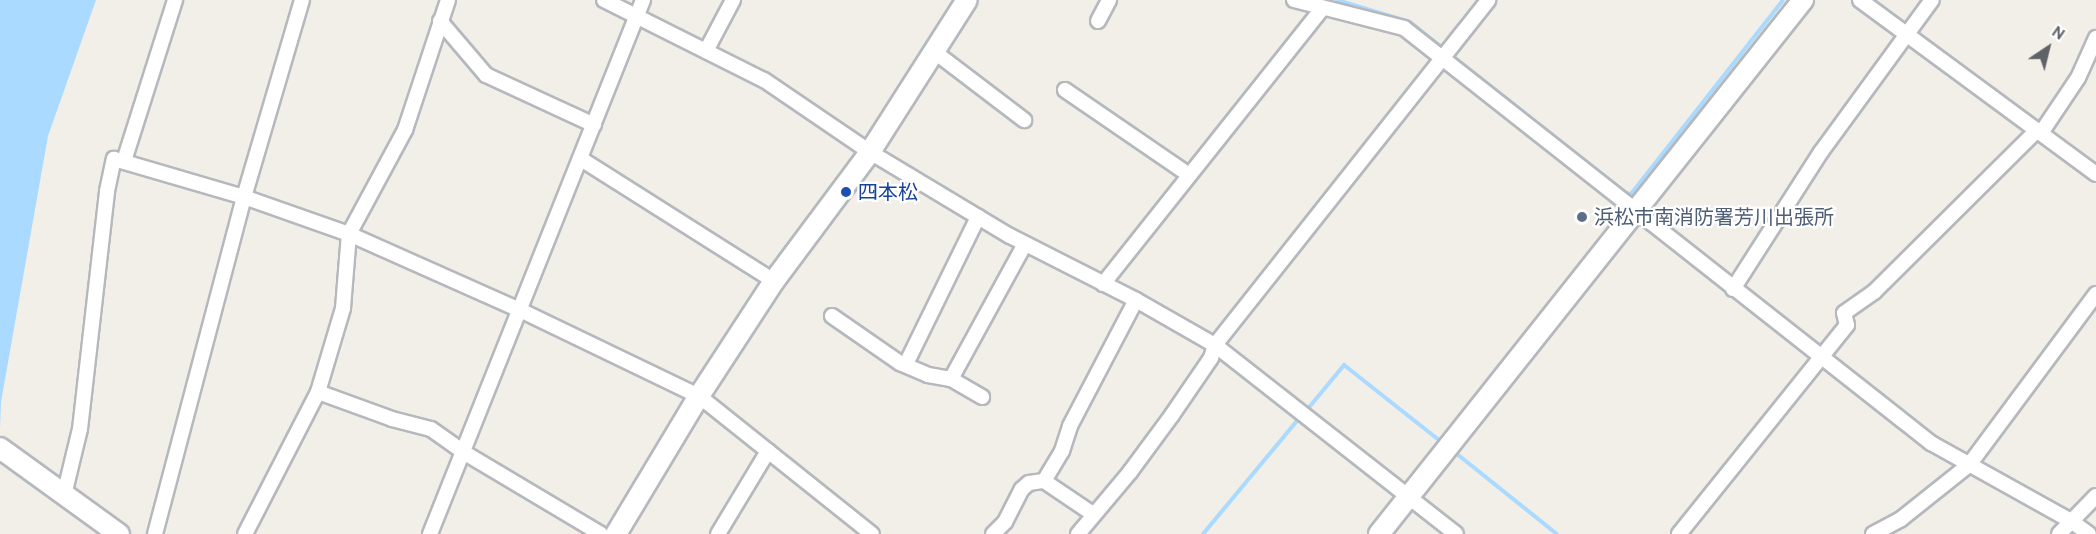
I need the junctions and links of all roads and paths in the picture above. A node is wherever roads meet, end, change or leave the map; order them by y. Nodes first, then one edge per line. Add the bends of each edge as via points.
1 (176, 0) edge
2 (302, 0) edge
3 (448, 0) edge
4 (604, 0) edge
5 (643, 0) edge
6 (733, 0) edge
7 (967, 0) edge
8 (1109, 0) edge
9 (1294, 0) edge
10 (1488, 0) edge
11 (1803, 0) edge
12 (1860, 0) edge
13 (1932, 0) edge
14 (1322, 9) junction
15 (637, 16) junction
16 (440, 21) junction
17 (1098, 21) dead end
18 (1907, 33) junction
19 (2096, 38) edge
20 (706, 51) junction
21 (936, 53) junction
22 (1445, 54) junction
23 (1065, 90) dead end
24 (1024, 120) dead end
25 (594, 125) junction
26 (2039, 131) junction
27 (870, 152) junction
28 (581, 159) junction
29 (124, 161) junction
30 (1189, 174) junction
31 (2096, 174) edge
32 (244, 197) junction
33 (1635, 212) junction
34 (978, 217) junction
35 (349, 234) junction
36 (1025, 244) junction
37 (774, 281) junction
38 (1103, 284) junction
39 (1733, 289) junction
40 (2096, 294) edge
41 (1136, 300) junction
42 (520, 310) junction
43 (832, 316) dead end
44 (1215, 345) junction
45 (1820, 358) junction
46 (906, 364) junction
47 (951, 379) junction
48 (318, 392) junction
49 (699, 396) junction
50 (982, 397) dead end
51 (0, 448) edge
52 (768, 452) junction
53 (465, 453) junction
54 (1969, 465) junction
55 (1044, 481) junction
56 (57, 490) junction
57 (2096, 496) edge
58 (1409, 497) junction
59 (1093, 514) junction
60 (2072, 521) junction
61 (120, 534) edge
62 (155, 534) edge
63 (245, 534) edge
64 (430, 534) edge
65 (601, 534) edge
66 (616, 534) edge
67 (718, 534) edge
68 (872, 534) edge
69 (993, 534) edge
70 (1078, 534) edge
71 (1379, 534) edge
72 (1456, 534) edge
73 (1679, 534) edge
74 (1873, 534) edge
75 (2059, 534) edge
76 (2089, 534) edge

1 - 29 street
2 - 32 street
3 - 16 street
4 - 15 street
5 - 15 street
6 - 20 street
7 - 21 street
8 - 17 street
9 - 14 street
10 - 22 street
11 - 33 street
12 - 18 street
13 - 18 street
14 - 22 street via 1404,28
14 - 30 street
15 - 20 street
15 - 25 street
16 - 25 street via 486,75
16 - 35 street via 405,130
18 - 26 street
18 - 39 street via 1821,152
19 - 26 street via 2078,78
20 - 27 street via 764,80
21 - 24 street
21 - 27 street
22 - 33 street
22 - 44 street
23 - 30 street
25 - 28 street
26 - 31 street
26 - 45 street via 1882,284 1844,313 1846,325
27 - 34 street
27 - 37 street
28 - 37 street
28 - 42 street
29 - 32 street
29 - 56 street via 114,159 107,191 80,429
30 - 38 street
32 - 35 street
32 - 62 street
33 - 39 street
33 - 58 street
34 - 36 street
34 - 46 street
35 - 42 street
35 - 48 street via 343,308
36 - 38 street
36 - 47 street
37 - 49 street
38 - 41 street
39 - 45 street
40 - 54 street
41 - 44 street
41 - 55 street
42 - 49 street
42 - 53 street
43 - 46 street
44 - 58 street
44 - 59 street via 1211,358 1172,415
45 - 54 street via 1931,443
45 - 73 street
46 - 47 street via 928,375
47 - 50 street
48 - 53 street via 431,429
48 - 63 street
49 - 52 street
49 - 66 street
51 - 56 street
52 - 67 street
52 - 68 street
53 - 64 street
53 - 65 street
54 - 60 street
54 - 74 street via 1901,519
55 - 59 street
55 - 69 street via 1029,483 1022,489 1005,522
56 - 61 street
57 - 60 street
58 - 71 street
58 - 72 street
59 - 70 street
60 - 75 street
60 - 76 street

